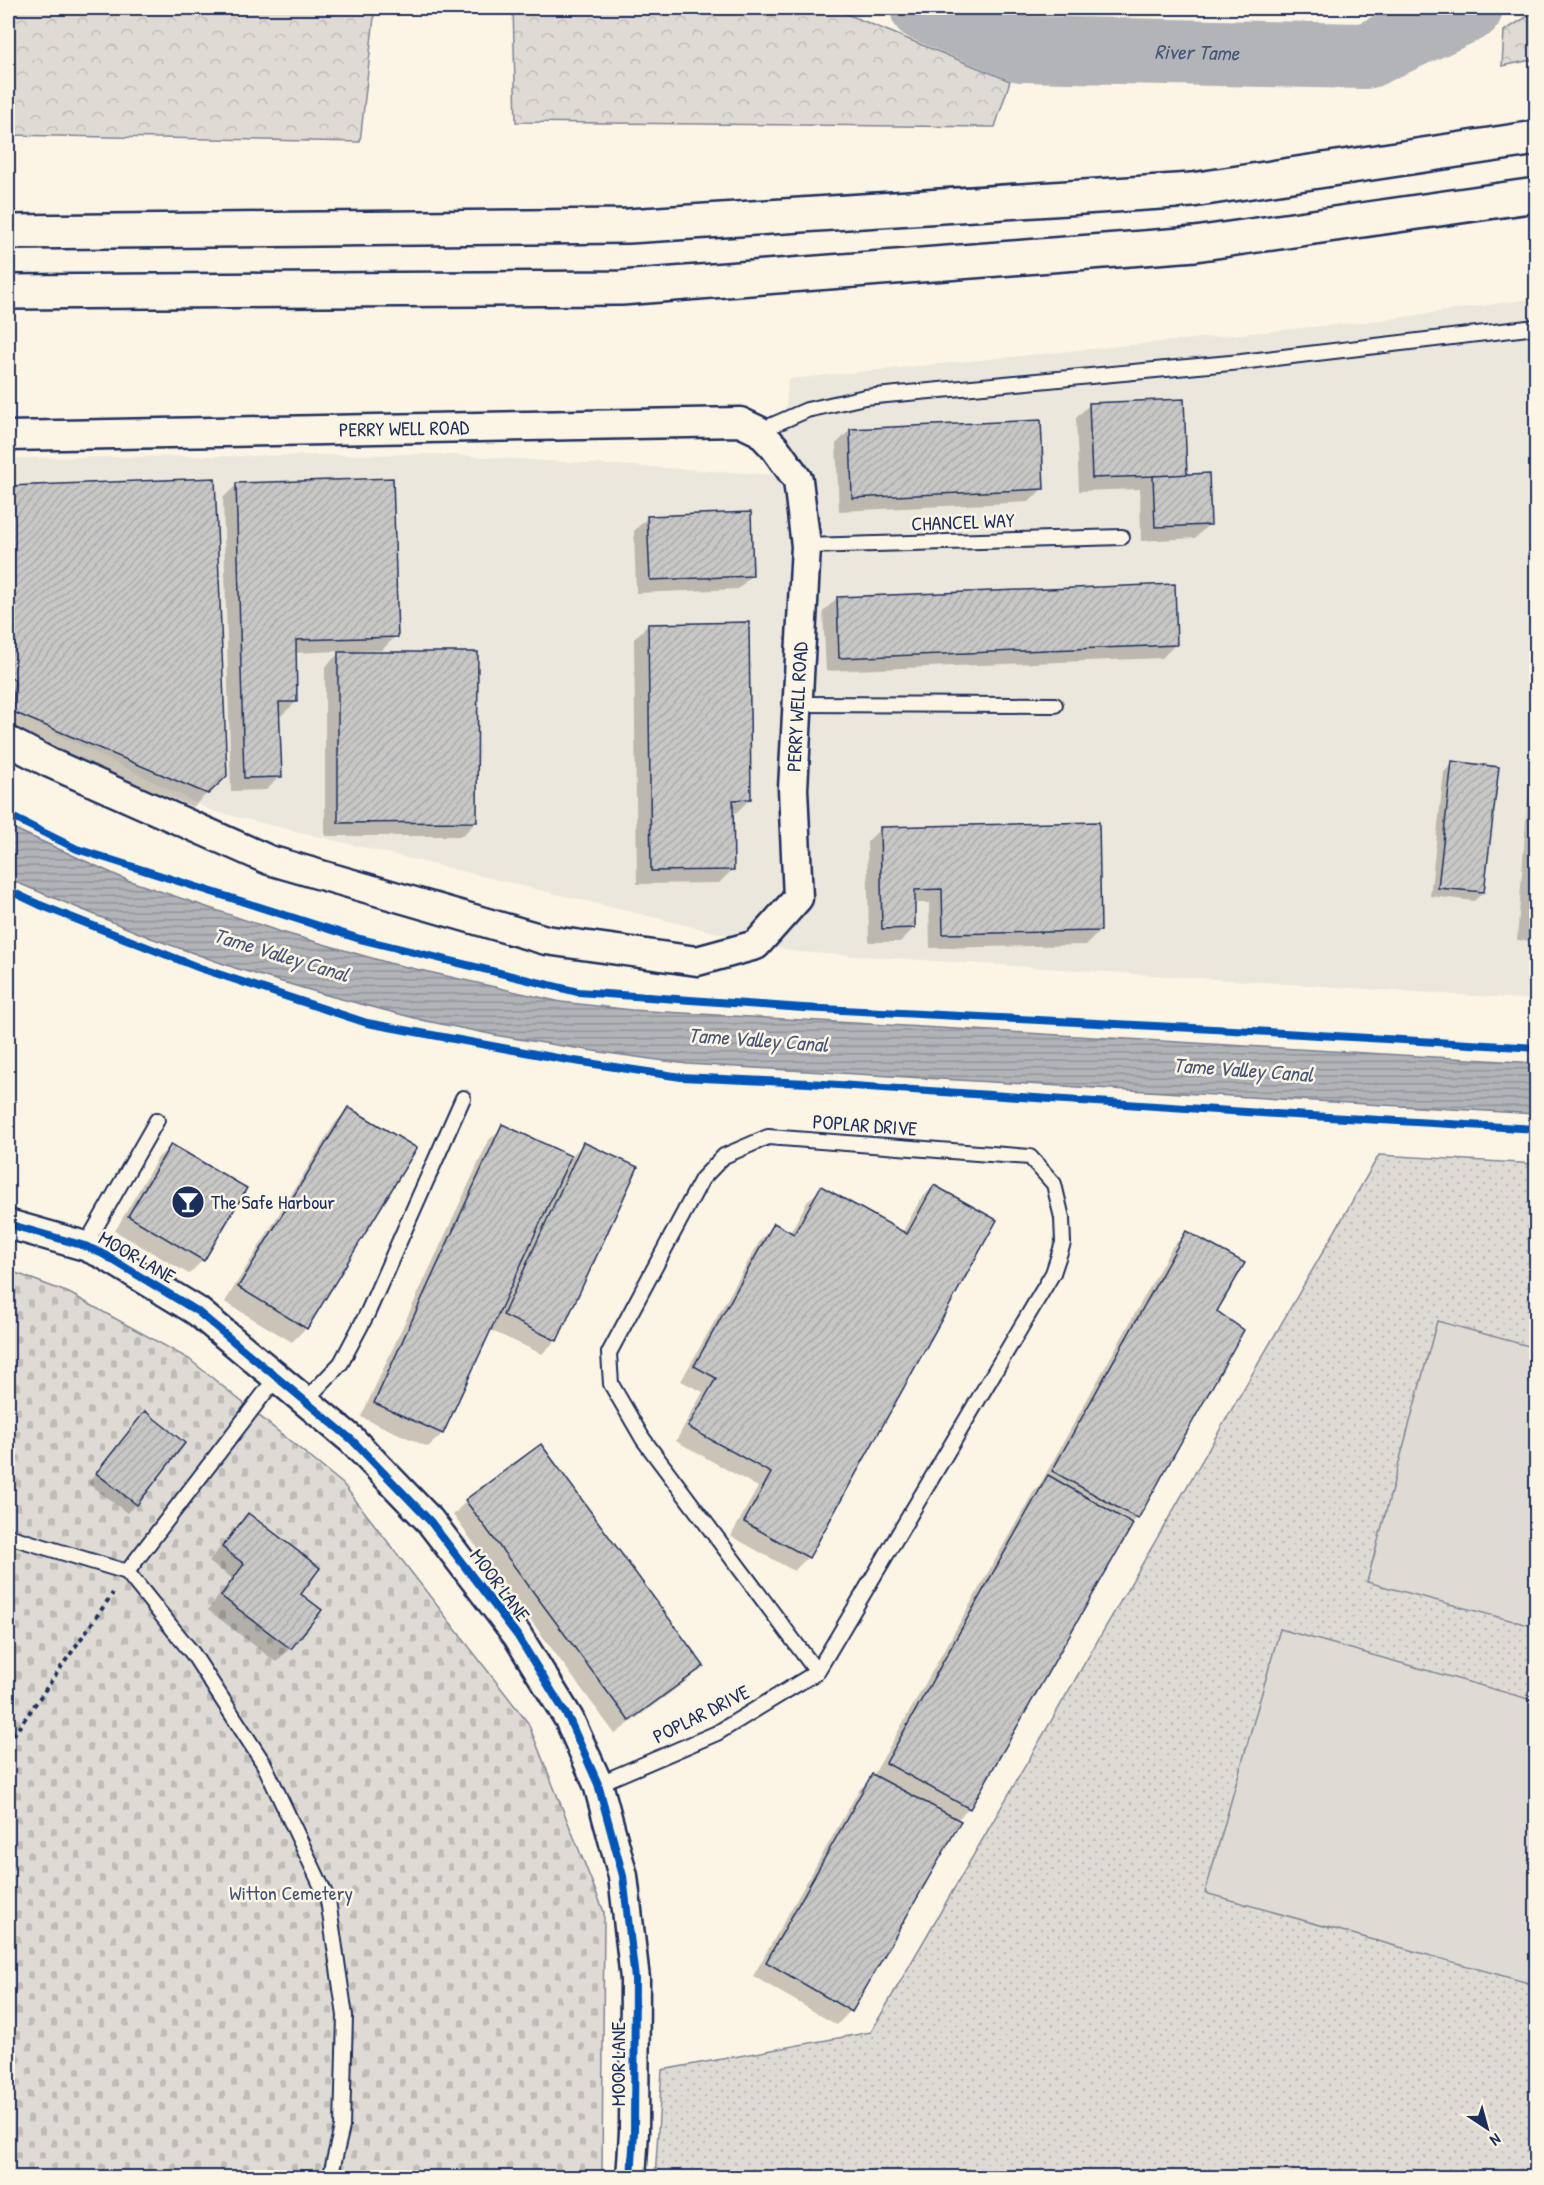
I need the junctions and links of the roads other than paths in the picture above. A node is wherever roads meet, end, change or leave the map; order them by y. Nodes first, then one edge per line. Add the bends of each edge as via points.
1 (1536, 138) edge
2 (1536, 195) edge
3 (8, 232) edge
4 (8, 292) edge
5 (1536, 327) edge
6 (759, 431) junction
7 (8, 435) edge
8 (1122, 537) dead end
9 (806, 546) junction
10 (797, 704) junction
11 (1054, 705) dead end
12 (8, 741) edge
13 (463, 1098) dead end
14 (157, 1120) dead end
15 (8, 1224) edge
16 (85, 1246) junction
17 (276, 1378) junction
18 (305, 1401) junction
19 (8, 1536) edge
20 (127, 1572) junction
21 (818, 1672) junction
22 (598, 1784) junction
23 (330, 2178) edge
24 (631, 2178) edge

1 - 3 highway via 1192,190 628,226
2 - 4 highway via 1195,244 621,288
5 - 6 lane via 1241,362 865,397 807,410
6 - 7 street, PERRY WELL ROAD via 740,422
6 - 9 street, PERRY WELL ROAD via 798,480
8 - 9 lane, CHANCEL WAY
9 - 10 street, PERRY WELL ROAD
10 - 11 lane
10 - 12 street, PERRY WELL ROAD via 793,789 798,898 756,945 697,961 546,940 269,860
13 - 18 lane via 341,1363
14 - 16 lane
15 - 16 street, MOOR LANE
16 - 17 street, MOOR LANE via 197,1311
17 - 18 street, MOOR LANE
17 - 20 lane
18 - 22 street, MOOR LANE via 352,1440 430,1521 517,1635 569,1719
19 - 20 lane
20 - 23 lane via 194,1654 264,1764 328,1900 345,2016 342,2127
21 - 21 lane, POPLAR DRIVE via 643,1439 610,1384 609,1353 702,1179 724,1156 768,1137 1030,1157 1054,1184 1062,1218 1063,1243 1053,1273
21 - 22 lane, POPLAR DRIVE via 717,1733
22 - 24 street, MOOR LANE via 623,1876 635,1979

